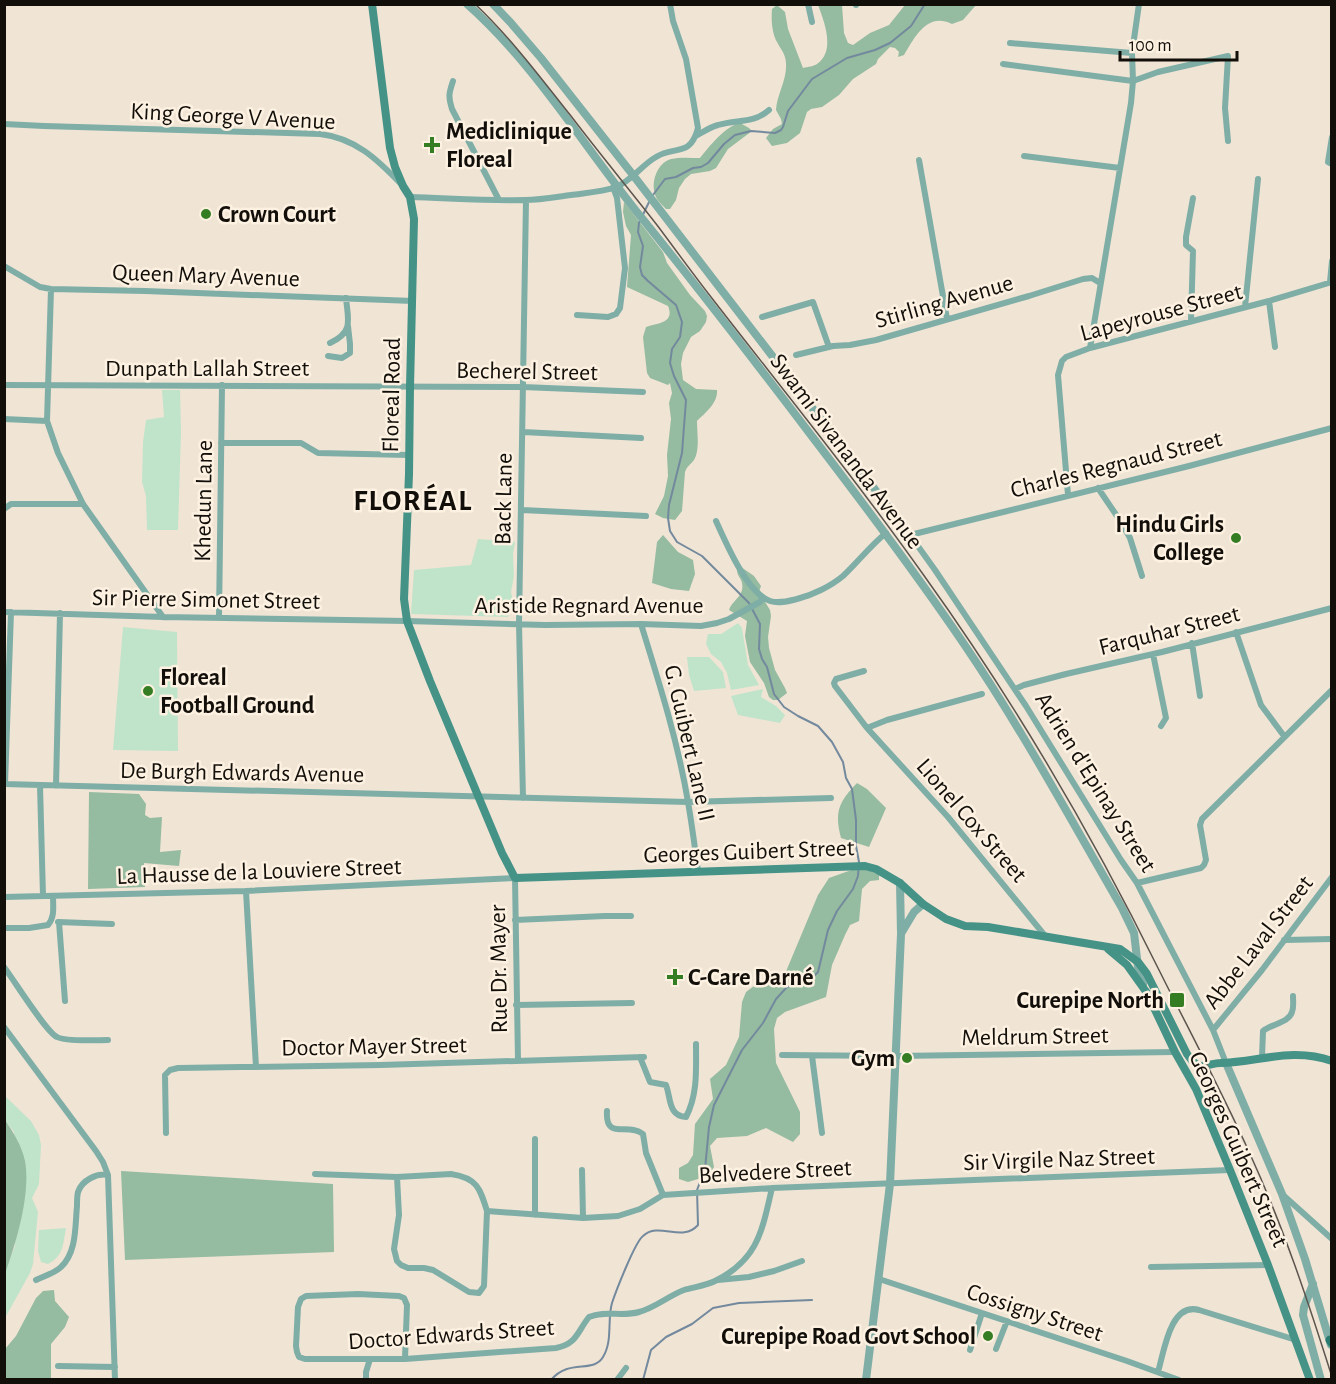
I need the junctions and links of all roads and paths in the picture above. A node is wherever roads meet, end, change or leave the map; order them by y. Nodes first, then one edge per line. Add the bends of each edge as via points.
1 (467, 4) edge
2 (492, 4) edge
3 (669, 4) edge
4 (808, 4) edge
5 (1139, 4) edge
6 (372, 5) edge
7 (812, 22) dead end
8 (1010, 43) dead end
9 (1132, 53) junction
10 (1003, 64) dead end
11 (453, 81) dead end
12 (1133, 81) junction
13 (769, 110) dead end
14 (4, 124) edge
15 (696, 136) junction
16 (1332, 137) edge
17 (1228, 141) dead end
18 (1024, 156) dead end
19 (919, 160) dead end
20 (1332, 164) edge
21 (1120, 168) junction
22 (633, 175) junction
23 (1258, 179) dead end
24 (403, 186) junction
25 (615, 187) junction
26 (410, 198) junction
27 (1193, 198) dead end
28 (499, 200) junction
29 (526, 200) junction
30 (1332, 261) edge
31 (4, 266) edge
32 (1331, 282) edge
33 (1100, 283) junction
34 (51, 289) junction
35 (346, 298) junction
36 (413, 301) junction
37 (1269, 301) junction
38 (1245, 307) junction
39 (577, 315) dead end
40 (762, 317) dead end
41 (947, 319) junction
42 (1191, 321) junction
43 (348, 326) junction
44 (330, 343) dead end
45 (829, 347) junction
46 (1275, 347) dead end
47 (1090, 348) junction
48 (796, 355) dead end
49 (328, 356) dead end
50 (4, 385) edge
51 (48, 385) junction
52 (222, 385) junction
53 (410, 387) junction
54 (523, 387) junction
55 (643, 392) dead end
56 (4, 419) edge
57 (47, 421) junction
58 (1332, 428) edge
59 (522, 432) junction
60 (641, 438) dead end
61 (221, 443) junction
62 (409, 455) junction
63 (1098, 488) junction
64 (1068, 495) junction
65 (83, 504) junction
66 (4, 510) edge
67 (522, 510) junction
68 (646, 516) dead end
69 (716, 521) dead end
70 (886, 532) junction
71 (910, 535) junction
72 (1142, 576) dead end
73 (762, 600) junction
74 (1332, 608) edge
75 (8, 612) edge
76 (60, 613) junction
77 (164, 617) junction
78 (219, 618) junction
79 (407, 621) junction
80 (519, 624) junction
81 (641, 624) junction
82 (1236, 632) junction
83 (1192, 643) junction
84 (1153, 654) junction
85 (864, 671) dead end
86 (1015, 689) junction
87 (1332, 690) edge
88 (982, 694) dead end
89 (1200, 696) dead end
90 (1161, 726) dead end
91 (867, 728) junction
92 (1284, 736) junction
93 (5, 784) edge
94 (40, 786) junction
95 (56, 786) junction
96 (478, 796) junction
97 (523, 798) junction
98 (831, 798) dead end
99 (688, 802) junction
100 (698, 871) junction
101 (515, 878) junction
102 (1332, 878) edge
103 (900, 883) junction
104 (1137, 883) junction
105 (246, 891) junction
106 (43, 896) junction
107 (53, 896) junction
108 (4, 897) edge
109 (923, 904) junction
110 (631, 916) dead end
111 (515, 920) junction
112 (59, 922) junction
113 (50, 924) junction
114 (112, 924) dead end
115 (4, 928) edge
116 (901, 934) junction
117 (1046, 938) junction
118 (1332, 939) edge
119 (1284, 940) junction
120 (1136, 941) junction
121 (1107, 948) junction
122 (1120, 950) junction
123 (1138, 962) junction
124 (4, 967) edge
125 (1147, 993) junction
126 (1293, 996) dead end
127 (65, 1001) dead end
128 (633, 1003) dead end
129 (516, 1005) junction
130 (4, 1027) edge
131 (1213, 1029) junction
132 (108, 1040) dead end
133 (696, 1044) dead end
134 (1175, 1052) junction
135 (782, 1055) dead end
136 (812, 1056) junction
137 (896, 1056) junction
138 (1262, 1057) junction
139 (518, 1061) junction
140 (1332, 1061) edge
141 (1226, 1063) junction
142 (256, 1067) junction
143 (607, 1111) dead end
144 (166, 1133) dead end
145 (822, 1134) dead end
146 (535, 1139) dead end
147 (582, 1170) dead end
148 (1230, 1170) junction
149 (315, 1174) dead end
150 (108, 1176) junction
151 (397, 1177) junction
152 (890, 1184) junction
153 (772, 1188) junction
154 (1282, 1194) junction
155 (663, 1195) junction
156 (487, 1211) junction
157 (535, 1215) junction
158 (583, 1218) junction
159 (1332, 1239) edge
160 (802, 1261) dead end
161 (1268, 1265) junction
162 (1151, 1267) dead end
163 (879, 1279) junction
164 (36, 1280) dead end
165 (714, 1281) junction
166 (1312, 1284) junction
167 (982, 1313) junction
168 (1007, 1321) junction
169 (1296, 1340) junction
170 (1331, 1343) edge
171 (996, 1349) dead end
172 (970, 1350) dead end
173 (369, 1359) junction
174 (405, 1359) junction
175 (58, 1366) dead end
176 (115, 1367) junction
177 (626, 1368) dead end
178 (1158, 1372) junction
179 (115, 1380) edge
180 (366, 1380) edge
181 (617, 1380) edge
182 (866, 1380) edge
183 (1179, 1380) edge
184 (1310, 1380) edge
185 (1321, 1380) edge

1 - 25 street, Swami Sivananda Avenue via 513,51
2 - 22 street
3 - 15 street via 686,59 698,128
4 - 7 street
5 - 9 street
6 - 24 main road, Floreal Road via 390,147
8 - 9 street
9 - 12 street
10 - 12 street
11 - 28 street via 449,99
12 - 17 street via 1228,56
12 - 21 street
13 - 15 street via 754,120 719,125
14 - 24 street, King George V Avenue via 334,135 366,151
15 - 22 street via 683,149 657,156
16 - 20 street via 1328,162
18 - 21 street
19 - 41 street
21 - 33 street
22 - 25 street
22 - 71 street
23 - 38 street
24 - 26 main road, Floreal Road
25 - 29 street
25 - 39 street via 625,268 620,308 608,317
25 - 70 street, Swami Sivananda Avenue
26 - 28 street
26 - 36 main road, Floreal Road via 414,219
27 - 42 street via 1186,237 1186,245 1192,251
28 - 29 street
29 - 54 street, Back Lane
30 - 32 street
31 - 34 street, Queen Mary Avenue via 40,287
32 - 37 street, Lapeyrouse Street
33 - 41 street, Stirling Avenue via 1092,278 1083,279
33 - 47 street
34 - 35 street, Queen Mary Avenue
34 - 51 street
35 - 36 street, Queen Mary Avenue
35 - 43 street
36 - 53 main road, Floreal Road
37 - 38 street, Lapeyrouse Street
37 - 46 street
38 - 42 street, Lapeyrouse Street
40 - 45 street via 813,302
41 - 45 street, Stirling Avenue via 876,340
42 - 47 street, Lapeyrouse Street
43 - 44 street via 342,337
43 - 49 street via 350,353 342,358
45 - 48 street, Stirling Avenue
47 - 64 street, Lapeyrouse Street via 1066,357 1058,375
50 - 51 street, Dunpath Lallah Street
51 - 52 street, Dunpath Lallah Street
51 - 57 street
52 - 53 street, Dunpath Lallah Street
52 - 61 street, Khedun Lane
53 - 54 street, Becherel Street
53 - 62 main road, Floreal Road
54 - 55 street, Becherel Street
54 - 59 street, Back Lane
56 - 57 street
57 - 65 street
58 - 63 street, Charles Regnaud Street
59 - 60 street
59 - 67 street, Back Lane
61 - 62 street via 301,443 318,453
61 - 78 street, Khedun Lane
62 - 79 main road, Floreal Road via 404,599
63 - 64 street, Charles Regnaud Street
63 - 72 street via 1130,538
64 - 71 street, Charles Regnaud Street
65 - 66 street via 11,504
65 - 77 street
67 - 68 street
67 - 80 street, Back Lane
69 - 73 street via 735,561
70 - 73 street via 841,578 827,586 783,602
70 - 120 street, Swami Sivananda Avenue via 961,639 1026,742 1122,908
71 - 86 street, Adrien d'Epinay Street
73 - 81 street, Aristide Regnard Avenue via 717,623
74 - 82 street, Farquhar Street
75 - 76 street, Sir Pierre Simonet Street
75 - 93 street
76 - 77 street, Sir Pierre Simonet Street
76 - 95 street
77 - 78 street, Sir Pierre Simonet Street
78 - 79 street, Sir Pierre Simonet Street
79 - 80 street, Aristide Regnard Avenue
79 - 96 main road, Floreal Road
80 - 81 street, Aristide Regnard Avenue
80 - 97 street, Back Lane
81 - 99 street, G. Guibert Lane II via 670,722
82 - 83 street, Farquhar Street
82 - 92 street via 1261,705
83 - 84 street, Farquhar Street
83 - 89 street
84 - 86 street, Farquhar Street
84 - 90 street via 1166,718
85 - 91 street, Lionel Cox Street via 834,683
86 - 104 street, Adrien d'Epinay Street
87 - 92 street
88 - 91 street
91 - 117 street, Lionel Cox Street via 948,817
92 - 104 street via 1202,819 1206,860 1201,868
93 - 94 street, De Burgh Edwards Avenue
94 - 95 street, De Burgh Edwards Avenue
94 - 106 street
95 - 96 street, De Burgh Edwards Avenue
96 - 97 street, De Burgh Edwards Avenue
96 - 101 main road, Floreal Road
97 - 99 street, De Burgh Edwards Avenue
98 - 99 street, De Burgh Edwards Avenue
99 - 100 street, G. Guibert Lane II
100 - 101 main road, Georges Guibert Street
100 - 103 main road, Georges Guibert Street via 865,866
101 - 105 street, La Hausse de la Louviere Street
101 - 111 street, Rue Dr. Mayer
102 - 119 street, Abbe Laval Street
103 - 109 main road, Georges Guibert Street
103 - 116 street
104 - 131 street, Adrien d'Epinay Street
105 - 107 street, La Hausse de la Louviere Street
105 - 142 street
106 - 107 street, La Hausse de la Louviere Street
106 - 108 street, La Hausse de la Louviere Street
107 - 113 street
109 - 116 street
109 - 117 main road, Georges Guibert Street via 965,926
110 - 111 street
111 - 129 street, Rue Dr. Mayer
112 - 113 street
112 - 114 street
112 - 127 street
113 - 115 street
116 - 137 street
117 - 121 main road, Georges Guibert Street
118 - 119 street
119 - 131 street, Abbe Laval Street
120 - 122 street
120 - 123 street, Swami Sivananda Avenue
121 - 122 main road, Georges Guibert Street
121 - 125 main road, Georges Guibert Street via 1127,965
122 - 123 main road, Georges Guibert Street
123 - 125 street, Swami Sivananda Avenue
123 - 141 main road, Georges Guibert Street via 1193,1062
124 - 132 street via 56,1037
125 - 134 main road, Georges Guibert Street
126 - 138 street via 1289,1017 1263,1031
128 - 129 street
129 - 139 street, Rue Dr. Mayer
130 - 150 street via 96,1151
131 - 141 street, Adrien d'Epinay Street
133 - 139 street, Doctor Mayer Street via 694,1095 686,1117 673,1111 666,1085 650,1082 642,1057
134 - 137 street, Meldrum Street
134 - 148 main road, Georges Guibert Street via 1196,1089
135 - 136 street, Meldrum Street
136 - 137 street, Meldrum Street
136 - 145 street
137 - 152 street
138 - 140 main road via 1302,1054
138 - 141 main road
139 - 142 street, Doctor Mayer Street
141 - 154 street
142 - 144 street, Doctor Mayer Street via 170,1070 165,1075
143 - 155 street via 606,1119 614,1129 638,1130 643,1134 646,1153
146 - 157 street
147 - 158 street
148 - 152 street, Sir Virgile Naz Street
148 - 161 main road, Georges Guibert Street
149 - 151 street
150 - 164 street via 102,1174 84,1183 78,1192 74,1244 61,1267
150 - 176 street
151 - 156 street via 451,1174 467,1178 480,1190
151 - 156 street via 397,1261 408,1268 433,1270 474,1293 484,1286
152 - 153 street, Belvedere Street
152 - 163 street
153 - 155 street, Belvedere Street
153 - 165 street, Doctor Edwards Street via 760,1232 748,1257
154 - 159 street
154 - 166 street
155 - 158 street via 618,1216
156 - 157 street
157 - 158 street
160 - 165 street via 774,1271
161 - 162 street
161 - 169 main road, Georges Guibert Street
163 - 167 street, Cossigny Street
163 - 182 street
165 - 174 street, Doctor Edwards Street via 640,1312 594,1314 572,1342 564,1346
166 - 170 street
166 - 185 street via 1303,1315
167 - 168 street, Cossigny Street
167 - 172 street
168 - 171 street
168 - 178 street, Cossigny Street
169 - 178 street via 1192,1308 1173,1323
169 - 184 main road, Georges Guibert Street
173 - 174 street, Doctor Edwards Street
173 - 174 street, Doctor Edwards Street via 299,1357 296,1346 301,1299 358,1294 404,1298
173 - 180 street
175 - 176 street
176 - 179 street
177 - 181 street
178 - 183 street, Cossigny Street

